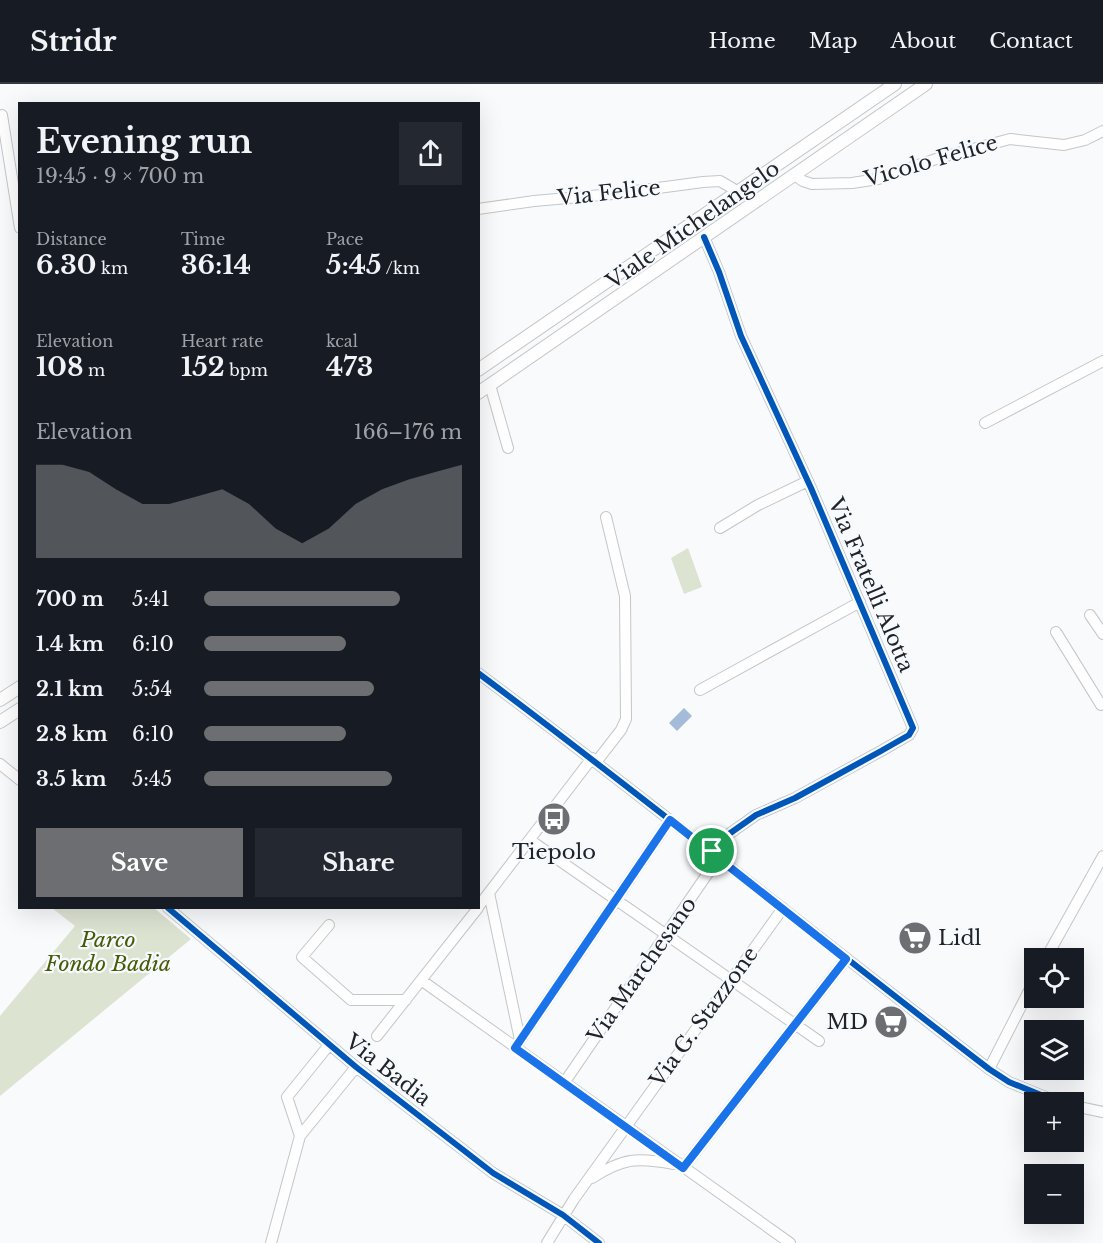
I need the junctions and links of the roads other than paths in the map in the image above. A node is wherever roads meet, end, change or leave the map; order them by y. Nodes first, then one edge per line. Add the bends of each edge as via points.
1 (895, 84) edge
2 (926, 84) edge
3 (1, 110) edge
4 (1103, 131) edge
5 (794, 174) junction
6 (737, 191) junction
7 (480, 209) edge
8 (18, 216) edge
9 (704, 237) junction
10 (1103, 361) edge
11 (480, 369) edge
12 (480, 371) edge
13 (490, 385) junction
14 (480, 392) edge
15 (985, 423) dead end
16 (508, 448) dead end
17 (808, 481) junction
18 (606, 517) dead end
19 (720, 528) dead end
20 (860, 602) junction
21 (1090, 615) dead end
22 (1056, 632) dead end
23 (1103, 634) edge
24 (480, 674) edge
25 (18, 688) edge
26 (700, 690) dead end
27 (0, 700) edge
28 (1102, 704) edge
29 (18, 710) edge
30 (0, 722) edge
31 (595, 760) junction
32 (0, 764) edge
33 (18, 778) edge
34 (670, 820) junction
35 (530, 840) junction
36 (716, 854) junction
37 (1103, 856) edge
38 (489, 893) junction
39 (616, 900) junction
40 (480, 904) edge
41 (783, 908) junction
42 (169, 909) edge
43 (476, 909) edge
44 (329, 925) dead end
45 (666, 935) junction
46 (1052, 948) edge
47 (846, 959) junction
48 (422, 980) junction
49 (731, 980) junction
50 (406, 1000) junction
51 (1024, 1001) edge
52 (795, 1024) junction
53 (377, 1036) dead end
54 (819, 1041) dead end
55 (518, 1044) junction
56 (329, 1045) junction
57 (356, 1067) junction
58 (989, 1069) junction
59 (564, 1083) junction
60 (1034, 1092) edge
61 (1084, 1108) edge
62 (1103, 1112) edge
63 (626, 1127) junction
64 (300, 1136) junction
65 (681, 1166) junction
66 (587, 1182) junction
67 (563, 1215) junction
68 (271, 1243) edge
69 (547, 1243) edge
70 (599, 1243) edge
71 (788, 1243) edge

1 - 6 street, Viale Michelangelo
2 - 5 street, Viale Michelangelo
3 - 8 street
4 - 5 street, Vicolo Felice via 1064,145 1010,140 992,143 862,182 812,184
5 - 9 street, Viale Michelangelo
6 - 7 street, Via Felice via 726,183 703,182
6 - 11 street, Viale Michelangelo
9 - 13 street, Viale Michelangelo
9 - 17 street, Via Fratelli Alotta via 741,336
10 - 15 street
12 - 13 street
13 - 14 street, Viale Michelangelo
13 - 16 street
17 - 19 street
17 - 20 street, Via Fratelli Alotta
18 - 31 street via 625,596 626,719
20 - 26 street
20 - 36 street, Via Fratelli Alotta via 912,725 911,733 795,798 756,815 719,841
21 - 23 street
22 - 28 street
24 - 31 street
25 - 27 street
29 - 30 street
31 - 34 street
31 - 35 street
32 - 33 street
34 - 36 street
34 - 39 street
35 - 38 street
35 - 39 street
36 - 41 street
36 - 45 street, Via Marchesano
37 - 46 street
38 - 40 street
38 - 55 street
39 - 45 street
39 - 55 street
41 - 47 street
41 - 49 street, Via G. Stazzone
42 - 56 street, Via Badia
43 - 48 street
44 - 50 street via 302,957 351,1000
45 - 49 street
45 - 59 street, Via Marchesano
47 - 52 street
47 - 58 street
48 - 50 street
48 - 55 street
49 - 52 street
49 - 63 street, Via G. Stazzone
50 - 53 street
51 - 58 street
52 - 54 street
52 - 65 street
55 - 59 street
56 - 57 street, Via Badia
56 - 64 street via 287,1097
57 - 64 street
57 - 67 street, Via Badia via 493,1173
58 - 60 street
59 - 63 street
61 - 62 street
63 - 65 street
63 - 66 street, Via G. Stazzone
64 - 68 street
65 - 66 street via 647,1159 614,1164
65 - 71 street
66 - 67 street, Via G. Stazzone
67 - 69 street, Via G. Stazzone
67 - 70 street, Via Badia

